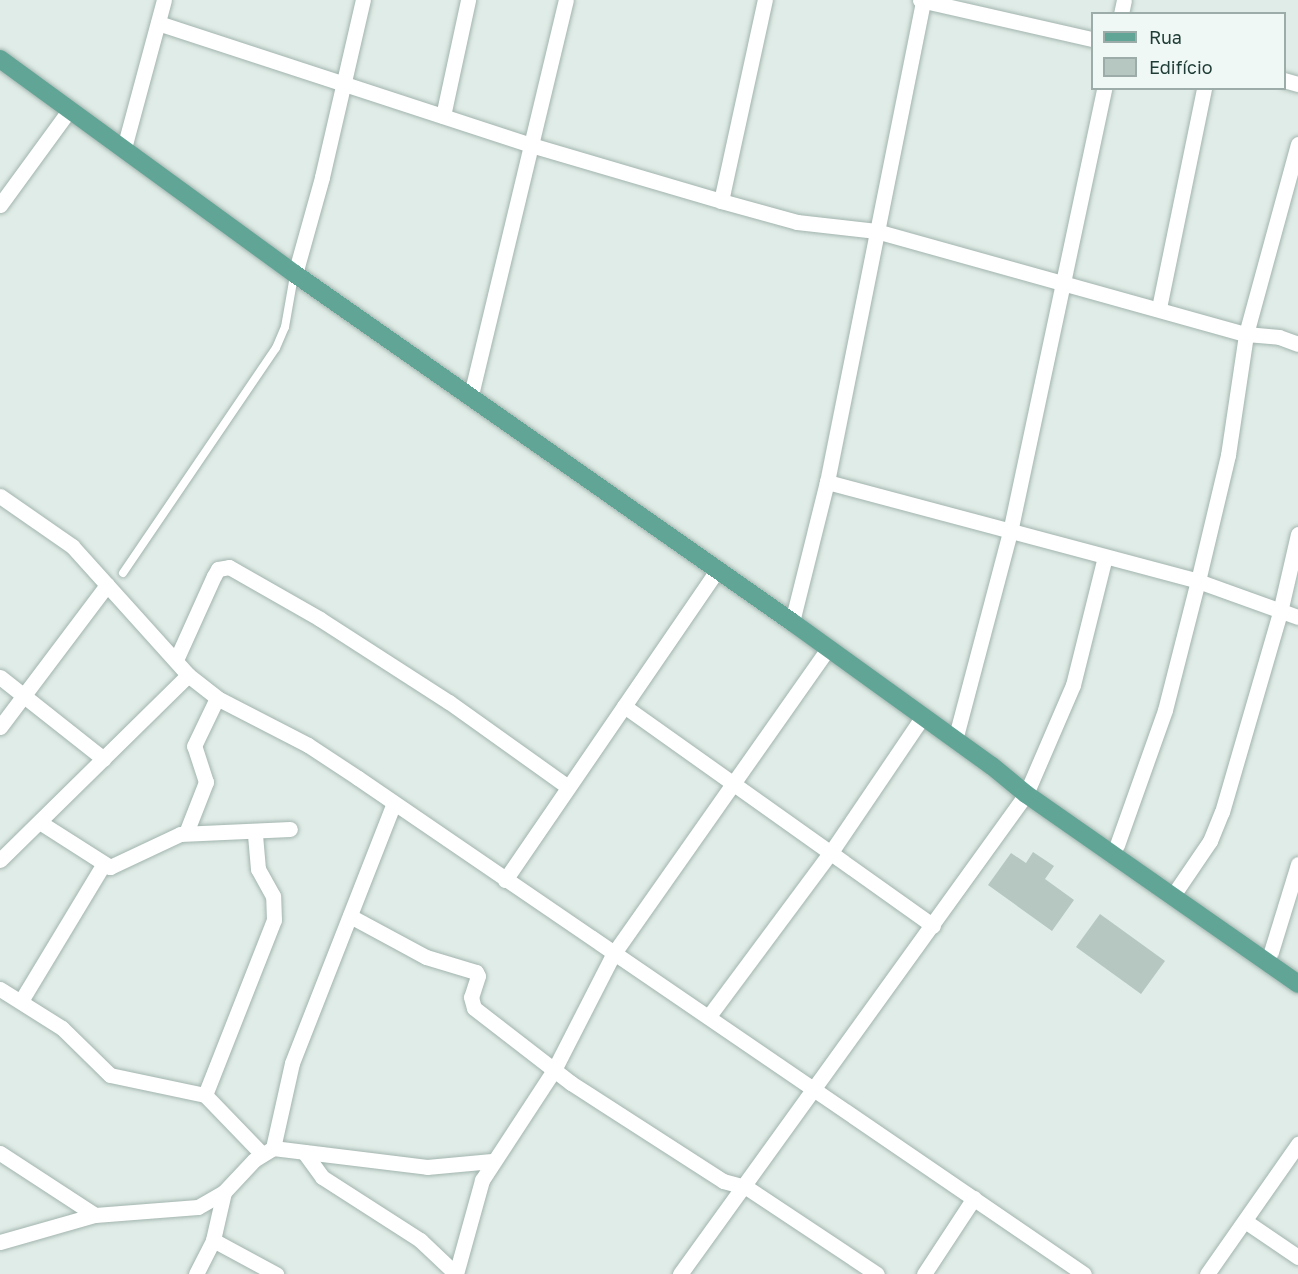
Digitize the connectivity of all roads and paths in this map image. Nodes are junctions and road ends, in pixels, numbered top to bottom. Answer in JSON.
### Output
{"nodes":[{"id":1,"x":164,"y":0,"type":"edge"},
{"id":2,"x":363,"y":0,"type":"edge"},
{"id":3,"x":468,"y":0,"type":"edge"},
{"id":4,"x":566,"y":0,"type":"edge"},
{"id":5,"x":765,"y":0,"type":"edge"},
{"id":6,"x":922,"y":0,"type":"edge"},
{"id":7,"x":158,"y":23,"type":"junction"},
{"id":8,"x":1091,"y":39,"type":"edge"},
{"id":9,"x":0,"y":59,"type":"edge"},
{"id":10,"x":344,"y":85,"type":"junction"},
{"id":11,"x":1104,"y":90,"type":"edge"},
{"id":12,"x":1204,"y":90,"type":"edge"},
{"id":13,"x":70,"y":110,"type":"junction"},
{"id":14,"x":442,"y":116,"type":"junction"},
{"id":15,"x":1298,"y":144,"type":"edge"},
{"id":16,"x":531,"y":145,"type":"junction"},
{"id":17,"x":124,"y":148,"type":"junction"},
{"id":18,"x":721,"y":201,"type":"junction"},
{"id":19,"x":0,"y":205,"type":"edge"},
{"id":20,"x":876,"y":231,"type":"junction"},
{"id":21,"x":295,"y":274,"type":"junction"},
{"id":22,"x":1063,"y":280,"type":"junction"},
{"id":23,"x":1160,"y":309,"type":"junction"},
{"id":24,"x":1246,"y":334,"type":"junction"},
{"id":25,"x":1298,"y":345,"type":"edge"},
{"id":26,"x":471,"y":395,"type":"junction"},
{"id":27,"x":827,"y":482,"type":"junction"},
{"id":28,"x":0,"y":496,"type":"edge"},
{"id":29,"x":1010,"y":532,"type":"junction"},
{"id":30,"x":1298,"y":534,"type":"edge"},
{"id":31,"x":1104,"y":556,"type":"junction"},
{"id":32,"x":717,"y":570,"type":"junction"},
{"id":33,"x":123,"y":573,"type":"dead end"},
{"id":34,"x":1198,"y":581,"type":"junction"},
{"id":35,"x":107,"y":585,"type":"junction"},
{"id":36,"x":1280,"y":612,"type":"junction"},
{"id":37,"x":1298,"y":616,"type":"edge"},
{"id":38,"x":792,"y":622,"type":"junction"},
{"id":39,"x":828,"y":648,"type":"junction"},
{"id":40,"x":176,"y":660,"type":"junction"},
{"id":41,"x":188,"y":675,"type":"junction"},
{"id":42,"x":0,"y":676,"type":"edge"},
{"id":43,"x":21,"y":694,"type":"junction"},
{"id":44,"x":217,"y":698,"type":"junction"},
{"id":45,"x":624,"y":706,"type":"junction"},
{"id":46,"x":923,"y":716,"type":"junction"},
{"id":47,"x":0,"y":727,"type":"edge"},
{"id":48,"x":955,"y":740,"type":"junction"},
{"id":49,"x":104,"y":759,"type":"junction"},
{"id":50,"x":732,"y":786,"type":"junction"},
{"id":51,"x":568,"y":787,"type":"junction"},
{"id":52,"x":1028,"y":789,"type":"junction"},
{"id":53,"x":394,"y":803,"type":"junction"},
{"id":54,"x":41,"y":823,"type":"junction"},
{"id":55,"x":290,"y":829,"type":"dead end"},
{"id":56,"x":255,"y":831,"type":"junction"},
{"id":57,"x":186,"y":833,"type":"junction"},
{"id":58,"x":1117,"y":845,"type":"junction"},
{"id":59,"x":831,"y":852,"type":"junction"},
{"id":60,"x":0,"y":860,"type":"edge"},
{"id":61,"x":1298,"y":864,"type":"edge"},
{"id":62,"x":103,"y":865,"type":"junction"},
{"id":63,"x":505,"y":880,"type":"junction"},
{"id":64,"x":1178,"y":888,"type":"junction"},
{"id":65,"x":350,"y":916,"type":"junction"},
{"id":66,"x":933,"y":926,"type":"junction"},
{"id":67,"x":614,"y":952,"type":"junction"},
{"id":68,"x":1271,"y":952,"type":"junction"},
{"id":69,"x":1298,"y":972,"type":"edge"},
{"id":70,"x":1298,"y":984,"type":"edge"},
{"id":71,"x":0,"y":989,"type":"edge"},
{"id":72,"x":21,"y":1001,"type":"junction"},
{"id":73,"x":709,"y":1016,"type":"junction"},
{"id":74,"x":554,"y":1070,"type":"junction"},
{"id":75,"x":813,"y":1086,"type":"junction"},
{"id":76,"x":205,"y":1095,"type":"junction"},
{"id":77,"x":1298,"y":1144,"type":"edge"},
{"id":78,"x":267,"y":1151,"type":"junction"},
{"id":79,"x":304,"y":1152,"type":"junction"},
{"id":80,"x":0,"y":1153,"type":"edge"},
{"id":81,"x":492,"y":1161,"type":"junction"},
{"id":82,"x":746,"y":1187,"type":"junction"},
{"id":83,"x":224,"y":1192,"type":"junction"},
{"id":84,"x":974,"y":1198,"type":"junction"},
{"id":85,"x":95,"y":1215,"type":"junction"},
{"id":86,"x":1245,"y":1221,"type":"junction"},
{"id":87,"x":213,"y":1240,"type":"junction"},
{"id":88,"x":0,"y":1242,"type":"edge"},
{"id":89,"x":1298,"y":1257,"type":"edge"},
{"id":90,"x":685,"y":1272,"type":"edge"},
{"id":91,"x":196,"y":1274,"type":"edge"},
{"id":92,"x":276,"y":1274,"type":"edge"},
{"id":93,"x":877,"y":1274,"type":"edge"},
{"id":94,"x":924,"y":1274,"type":"edge"},
{"id":95,"x":1084,"y":1274,"type":"edge"},
{"id":96,"x":1207,"y":1274,"type":"edge"}],
"edges":[{"from":1,"to":7,"type":"street"},
{"from":2,"to":10,"type":"street"},
{"from":3,"to":14,"type":"street"},
{"from":4,"to":16,"type":"street"},
{"from":5,"to":18,"type":"street"},
{"from":6,"to":8,"type":"street"},
{"from":6,"to":20,"type":"street"},
{"from":7,"to":10,"type":"street"},
{"from":7,"to":17,"type":"street"},
{"from":9,"to":13,"type":"main road"},
{"from":10,"to":14,"type":"street"},
{"from":10,"to":21,"type":"street"},
{"from":11,"to":22,"type":"street"},
{"from":12,"to":23,"type":"street"},
{"from":13,"to":17,"type":"main road"},
{"from":13,"to":19,"type":"street"},
{"from":14,"to":16,"type":"street"},
{"from":15,"to":24,"type":"street"},
{"from":16,"to":18,"type":"street"},
{"from":16,"to":26,"type":"street"},
{"from":17,"to":21,"type":"main road"},
{"from":18,"to":20,"type":"street"},
{"from":20,"to":22,"type":"street"},
{"from":20,"to":27,"type":"street"},
{"from":21,"to":26,"type":"main road"},
{"from":21,"to":33,"type":"lane"},
{"from":22,"to":23,"type":"street"},
{"from":22,"to":29,"type":"street"},
{"from":23,"to":24,"type":"street"},
{"from":24,"to":25,"type":"street"},
{"from":24,"to":34,"type":"street"},
{"from":26,"to":32,"type":"main road"},
{"from":27,"to":29,"type":"street"},
{"from":27,"to":38,"type":"street"},
{"from":28,"to":35,"type":"street"},
{"from":29,"to":31,"type":"street"},
{"from":29,"to":48,"type":"street"},
{"from":30,"to":36,"type":"street"},
{"from":31,"to":34,"type":"street"},
{"from":31,"to":52,"type":"street"},
{"from":32,"to":38,"type":"main road"},
{"from":32,"to":45,"type":"street"},
{"from":34,"to":36,"type":"street"},
{"from":34,"to":58,"type":"street"},
{"from":35,"to":40,"type":"street"},
{"from":35,"to":43,"type":"street"},
{"from":36,"to":37,"type":"street"},
{"from":36,"to":64,"type":"street"},
{"from":38,"to":39,"type":"main road"},
{"from":39,"to":46,"type":"main road"},
{"from":39,"to":50,"type":"street"},
{"from":40,"to":41,"type":"street"},
{"from":40,"to":51,"type":"street"},
{"from":41,"to":44,"type":"street"},
{"from":41,"to":49,"type":"street"},
{"from":42,"to":43,"type":"street"},
{"from":43,"to":47,"type":"street"},
{"from":43,"to":49,"type":"street"},
{"from":44,"to":53,"type":"street"},
{"from":44,"to":57,"type":"street"},
{"from":45,"to":50,"type":"street"},
{"from":45,"to":51,"type":"street"},
{"from":46,"to":48,"type":"main road"},
{"from":46,"to":59,"type":"street"},
{"from":48,"to":52,"type":"main road"},
{"from":49,"to":54,"type":"street"},
{"from":50,"to":59,"type":"street"},
{"from":50,"to":67,"type":"street"},
{"from":51,"to":63,"type":"street"},
{"from":52,"to":58,"type":"main road"},
{"from":52,"to":66,"type":"street"},
{"from":52,"to":70,"type":"main road"},
{"from":53,"to":63,"type":"street"},
{"from":53,"to":65,"type":"street"},
{"from":54,"to":60,"type":"street"},
{"from":54,"to":62,"type":"street"},
{"from":55,"to":56,"type":"street"},
{"from":56,"to":57,"type":"street"},
{"from":56,"to":76,"type":"street"},
{"from":57,"to":62,"type":"street"},
{"from":58,"to":64,"type":"main road"},
{"from":59,"to":66,"type":"street"},
{"from":59,"to":73,"type":"street"},
{"from":61,"to":68,"type":"street"},
{"from":62,"to":72,"type":"street"},
{"from":63,"to":67,"type":"street"},
{"from":64,"to":68,"type":"main road"},
{"from":65,"to":74,"type":"street"},
{"from":65,"to":78,"type":"street"},
{"from":66,"to":75,"type":"street"},
{"from":67,"to":73,"type":"street"},
{"from":67,"to":74,"type":"street"},
{"from":68,"to":69,"type":"main road"},
{"from":71,"to":72,"type":"street"},
{"from":72,"to":76,"type":"street"},
{"from":73,"to":75,"type":"street"},
{"from":74,"to":81,"type":"street"},
{"from":74,"to":82,"type":"street"},
{"from":75,"to":82,"type":"street"},
{"from":75,"to":84,"type":"street"},
{"from":76,"to":78,"type":"street"},
{"from":77,"to":86,"type":"street"},
{"from":78,"to":79,"type":"street"},
{"from":78,"to":83,"type":"street"},
{"from":79,"to":81,"type":"street"},
{"from":79,"to":81,"type":"street"},
{"from":80,"to":85,"type":"street"},
{"from":82,"to":90,"type":"street"},
{"from":82,"to":93,"type":"street"},
{"from":83,"to":85,"type":"street"},
{"from":83,"to":87,"type":"street"},
{"from":84,"to":94,"type":"street"},
{"from":84,"to":95,"type":"street"},
{"from":85,"to":88,"type":"street"},
{"from":86,"to":89,"type":"street"},
{"from":86,"to":96,"type":"street"},
{"from":87,"to":91,"type":"street"},
{"from":87,"to":92,"type":"street"}]}
